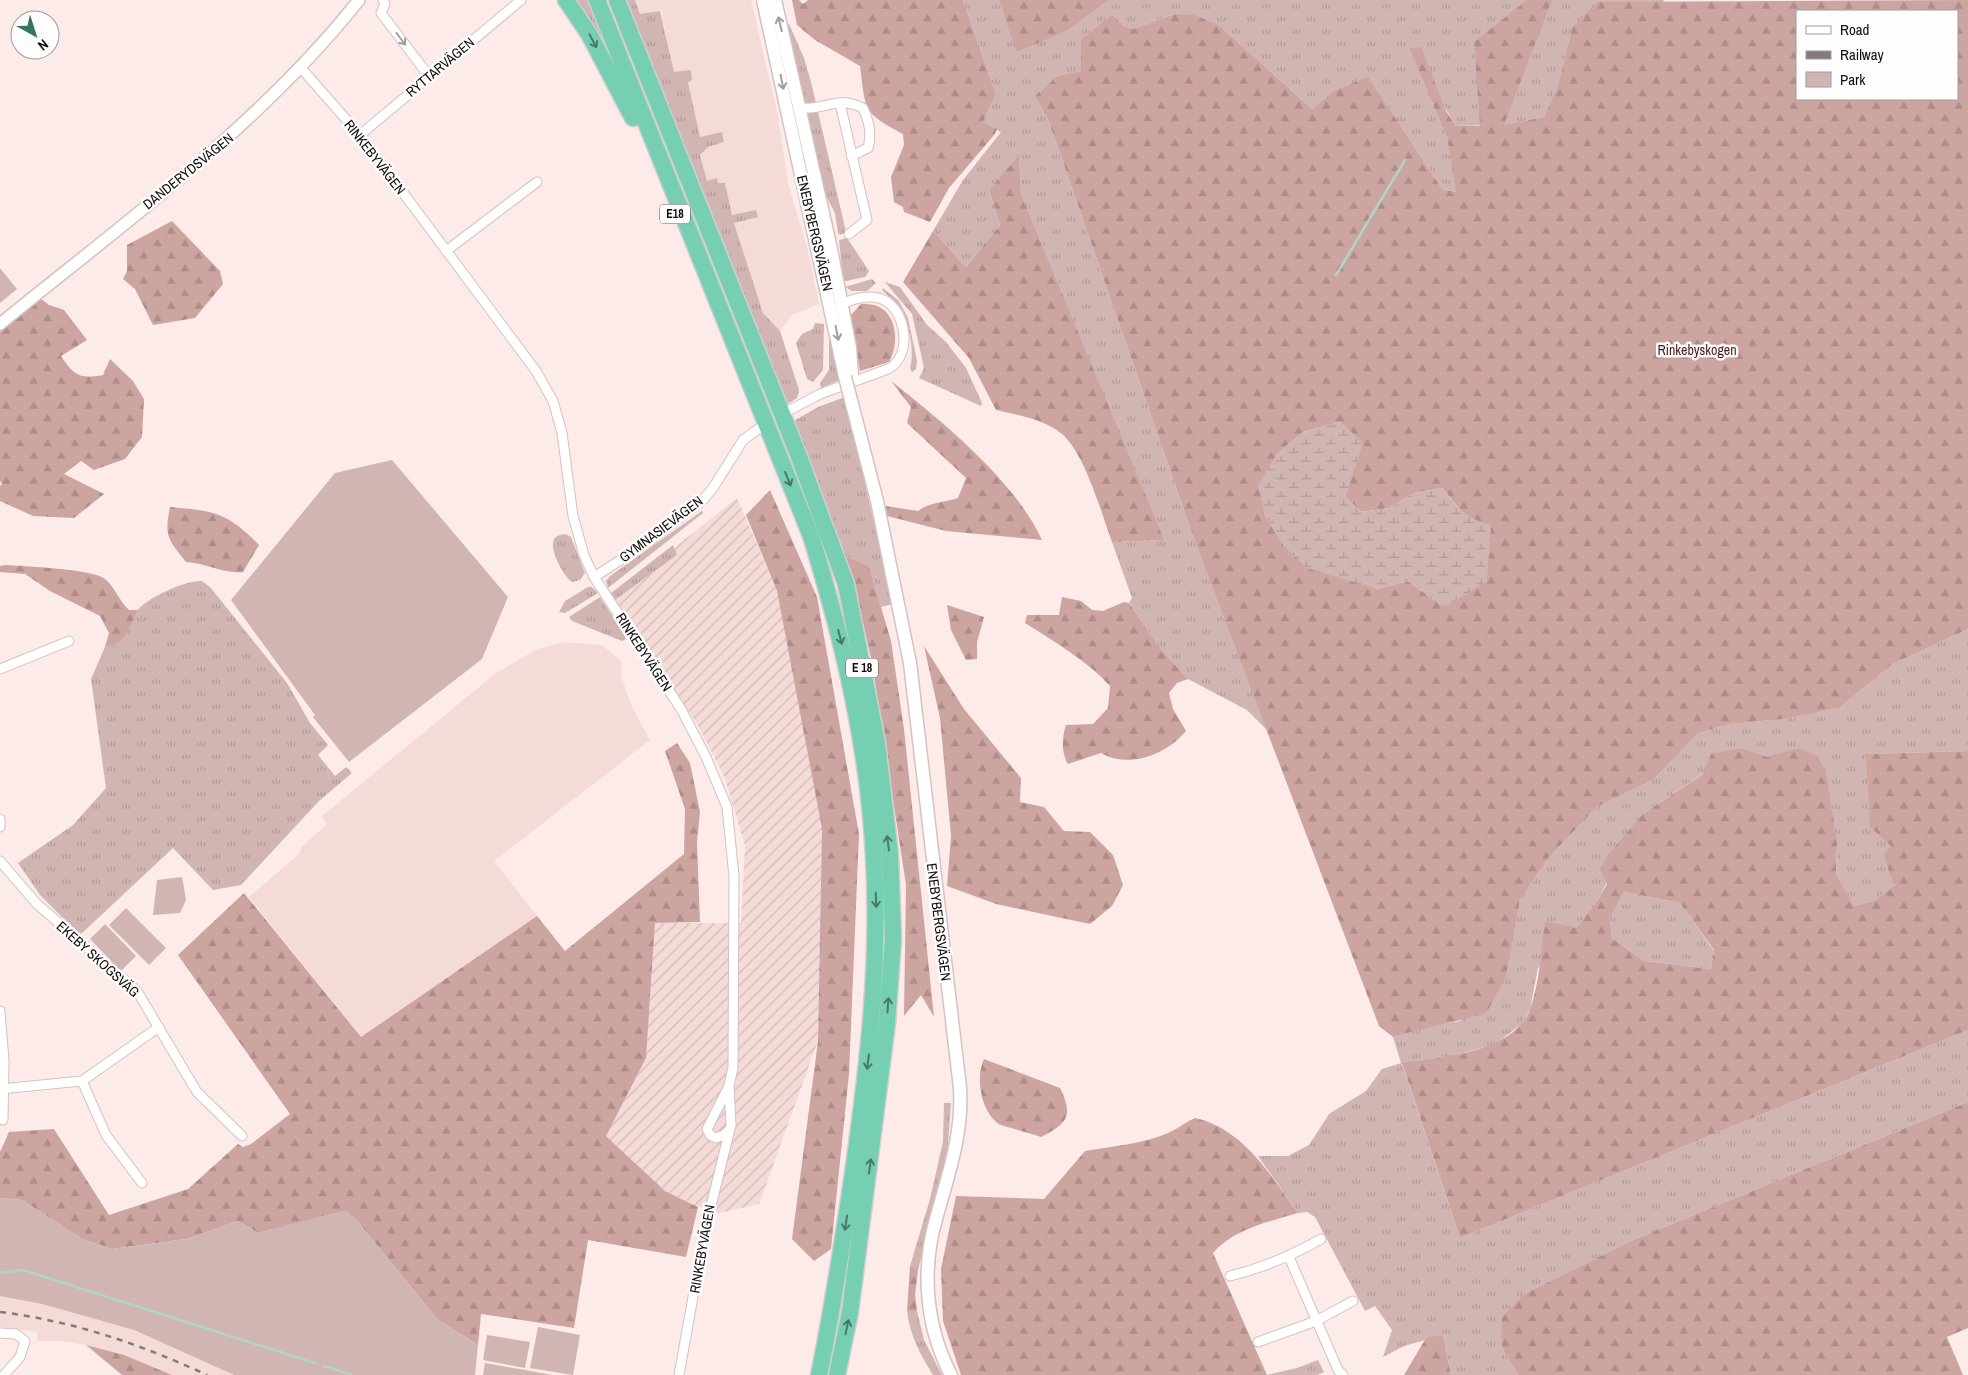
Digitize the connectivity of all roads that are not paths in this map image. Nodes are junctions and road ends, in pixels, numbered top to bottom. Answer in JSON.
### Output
{"nodes":[{"id":1,"x":359,"y":0,"type":"edge"},
{"id":2,"x":383,"y":0,"type":"edge"},
{"id":3,"x":521,"y":0,"type":"edge"},
{"id":4,"x":566,"y":0,"type":"edge"},
{"id":5,"x":597,"y":0,"type":"edge"},
{"id":6,"x":617,"y":0,"type":"edge"},
{"id":7,"x":764,"y":0,"type":"edge"},
{"id":8,"x":774,"y":0,"type":"edge"},
{"id":9,"x":781,"y":49,"type":"junction"},
{"id":10,"x":300,"y":67,"type":"junction"},
{"id":11,"x":429,"y":76,"type":"junction"},
{"id":12,"x":840,"y":103,"type":"junction"},
{"id":13,"x":800,"y":108,"type":"junction"},
{"id":14,"x":360,"y":135,"type":"junction"},
{"id":15,"x":804,"y":156,"type":"junction"},
{"id":16,"x":851,"y":156,"type":"junction"},
{"id":17,"x":537,"y":182,"type":"dead end"},
{"id":18,"x":849,"y":234,"type":"dead end"},
{"id":19,"x":446,"y":251,"type":"junction"},
{"id":20,"x":836,"y":306,"type":"junction"},
{"id":21,"x":0,"y":324,"type":"edge"},
{"id":22,"x":788,"y":412,"type":"dead end"},
{"id":23,"x":764,"y":432,"type":"junction"},
{"id":24,"x":594,"y":576,"type":"junction"},
{"id":25,"x":69,"y":641,"type":"dead end"},
{"id":26,"x":0,"y":669,"type":"edge"},
{"id":27,"x":0,"y":819,"type":"edge"},
{"id":28,"x":0,"y":827,"type":"edge"},
{"id":29,"x":0,"y":861,"type":"edge"},
{"id":30,"x":0,"y":1011,"type":"edge"},
{"id":31,"x":159,"y":1027,"type":"junction"},
{"id":32,"x":2,"y":1041,"type":"edge"},
{"id":33,"x":82,"y":1081,"type":"junction"},
{"id":34,"x":729,"y":1086,"type":"junction"},
{"id":35,"x":1,"y":1090,"type":"edge"},
{"id":36,"x":3,"y":1120,"type":"dead end"},
{"id":37,"x":731,"y":1125,"type":"junction"},
{"id":38,"x":242,"y":1136,"type":"dead end"},
{"id":39,"x":142,"y":1183,"type":"dead end"},
{"id":40,"x":1321,"y":1238,"type":"dead end"},
{"id":41,"x":1289,"y":1257,"type":"junction"},
{"id":42,"x":1230,"y":1276,"type":"dead end"},
{"id":43,"x":1353,"y":1301,"type":"dead end"},
{"id":44,"x":1316,"y":1321,"type":"junction"},
{"id":45,"x":0,"y":1333,"type":"edge"},
{"id":46,"x":1258,"y":1342,"type":"dead end"},
{"id":47,"x":4,"y":1375,"type":"edge"},
{"id":48,"x":679,"y":1375,"type":"edge"},
{"id":49,"x":819,"y":1375,"type":"edge"},
{"id":50,"x":837,"y":1375,"type":"edge"},
{"id":51,"x":950,"y":1375,"type":"edge"},
{"id":52,"x":1343,"y":1375,"type":"edge"}],
"edges":[{"from":1,"to":10,"type":"street","name":"DANDERYDSVÄGEN"},
{"from":2,"to":11,"type":"street","one_way":true},
{"from":3,"to":11,"type":"street","name":"RYTTARVÄGEN"},
{"from":4,"to":23,"type":"highway","number":"E18","one_way":true},
{"from":5,"to":23,"type":"highway","number":"E 18"},
{"from":50,"to":6,"type":"highway","number":"E 18","one_way":true},
{"from":7,"to":9,"type":"main road","name":"ENEBYBERGSVÄGEN"},
{"from":9,"to":8,"type":"main road","name":"ENEBYBERGSVÄGEN","one_way":true},
{"from":9,"to":13,"type":"main road","name":"ENEBYBERGSVÄGEN"},
{"from":9,"to":15,"type":"main road","name":"ENEBYBERGSVÄGEN","one_way":true},
{"from":10,"to":14,"type":"street","name":"RINKEBYVÄGEN"},
{"from":10,"to":21,"type":"street","name":"DANDERYDSVÄGEN"},
{"from":11,"to":14,"type":"street","name":"RYTTARVÄGEN"},
{"from":12,"to":13,"type":"street"},
{"from":12,"to":16,"type":"street"},
{"from":12,"to":16,"type":"street"},
{"from":13,"to":15,"type":"main road","name":"ENEBYBERGSVÄGEN"},
{"from":14,"to":19,"type":"street","name":"RINKEBYVÄGEN"},
{"from":15,"to":20,"type":"main road","name":"ENEBYBERGSVÄGEN"},
{"from":16,"to":18,"type":"street"},
{"from":17,"to":19,"type":"street"},
{"from":19,"to":24,"type":"street","name":"RINKEBYVÄGEN"},
{"from":20,"to":22,"type":"street"},
{"from":20,"to":51,"type":"main road","name":"ENEBYBERGSVÄGEN"},
{"from":23,"to":24,"type":"street","name":"GYMNASIEVÄGEN"},
{"from":23,"to":49,"type":"highway","number":"E 18","one_way":true},
{"from":24,"to":34,"type":"street","name":"RINKEBYVÄGEN"},
{"from":25,"to":26,"type":"street"},
{"from":27,"to":28,"type":"street"},
{"from":29,"to":31,"type":"street","name":"EKEBY SKOGSVÄG"},
{"from":30,"to":32,"type":"street"},
{"from":31,"to":33,"type":"street"},
{"from":31,"to":38,"type":"street","name":"EKEBY SKOGSVÄG"},
{"from":32,"to":35,"type":"street"},
{"from":33,"to":35,"type":"street"},
{"from":33,"to":39,"type":"street"},
{"from":34,"to":37,"type":"street","name":"RINKEBYVÄGEN"},
{"from":34,"to":37,"type":"street","name":"RINKEBYVÄGEN"},
{"from":35,"to":36,"type":"street"},
{"from":37,"to":48,"type":"street","name":"RINKEBYVÄGEN"},
{"from":40,"to":41,"type":"street"},
{"from":41,"to":42,"type":"street"},
{"from":41,"to":44,"type":"street"},
{"from":43,"to":44,"type":"street"},
{"from":44,"to":46,"type":"street"},
{"from":44,"to":52,"type":"street"},
{"from":45,"to":47,"type":"street"}]}
